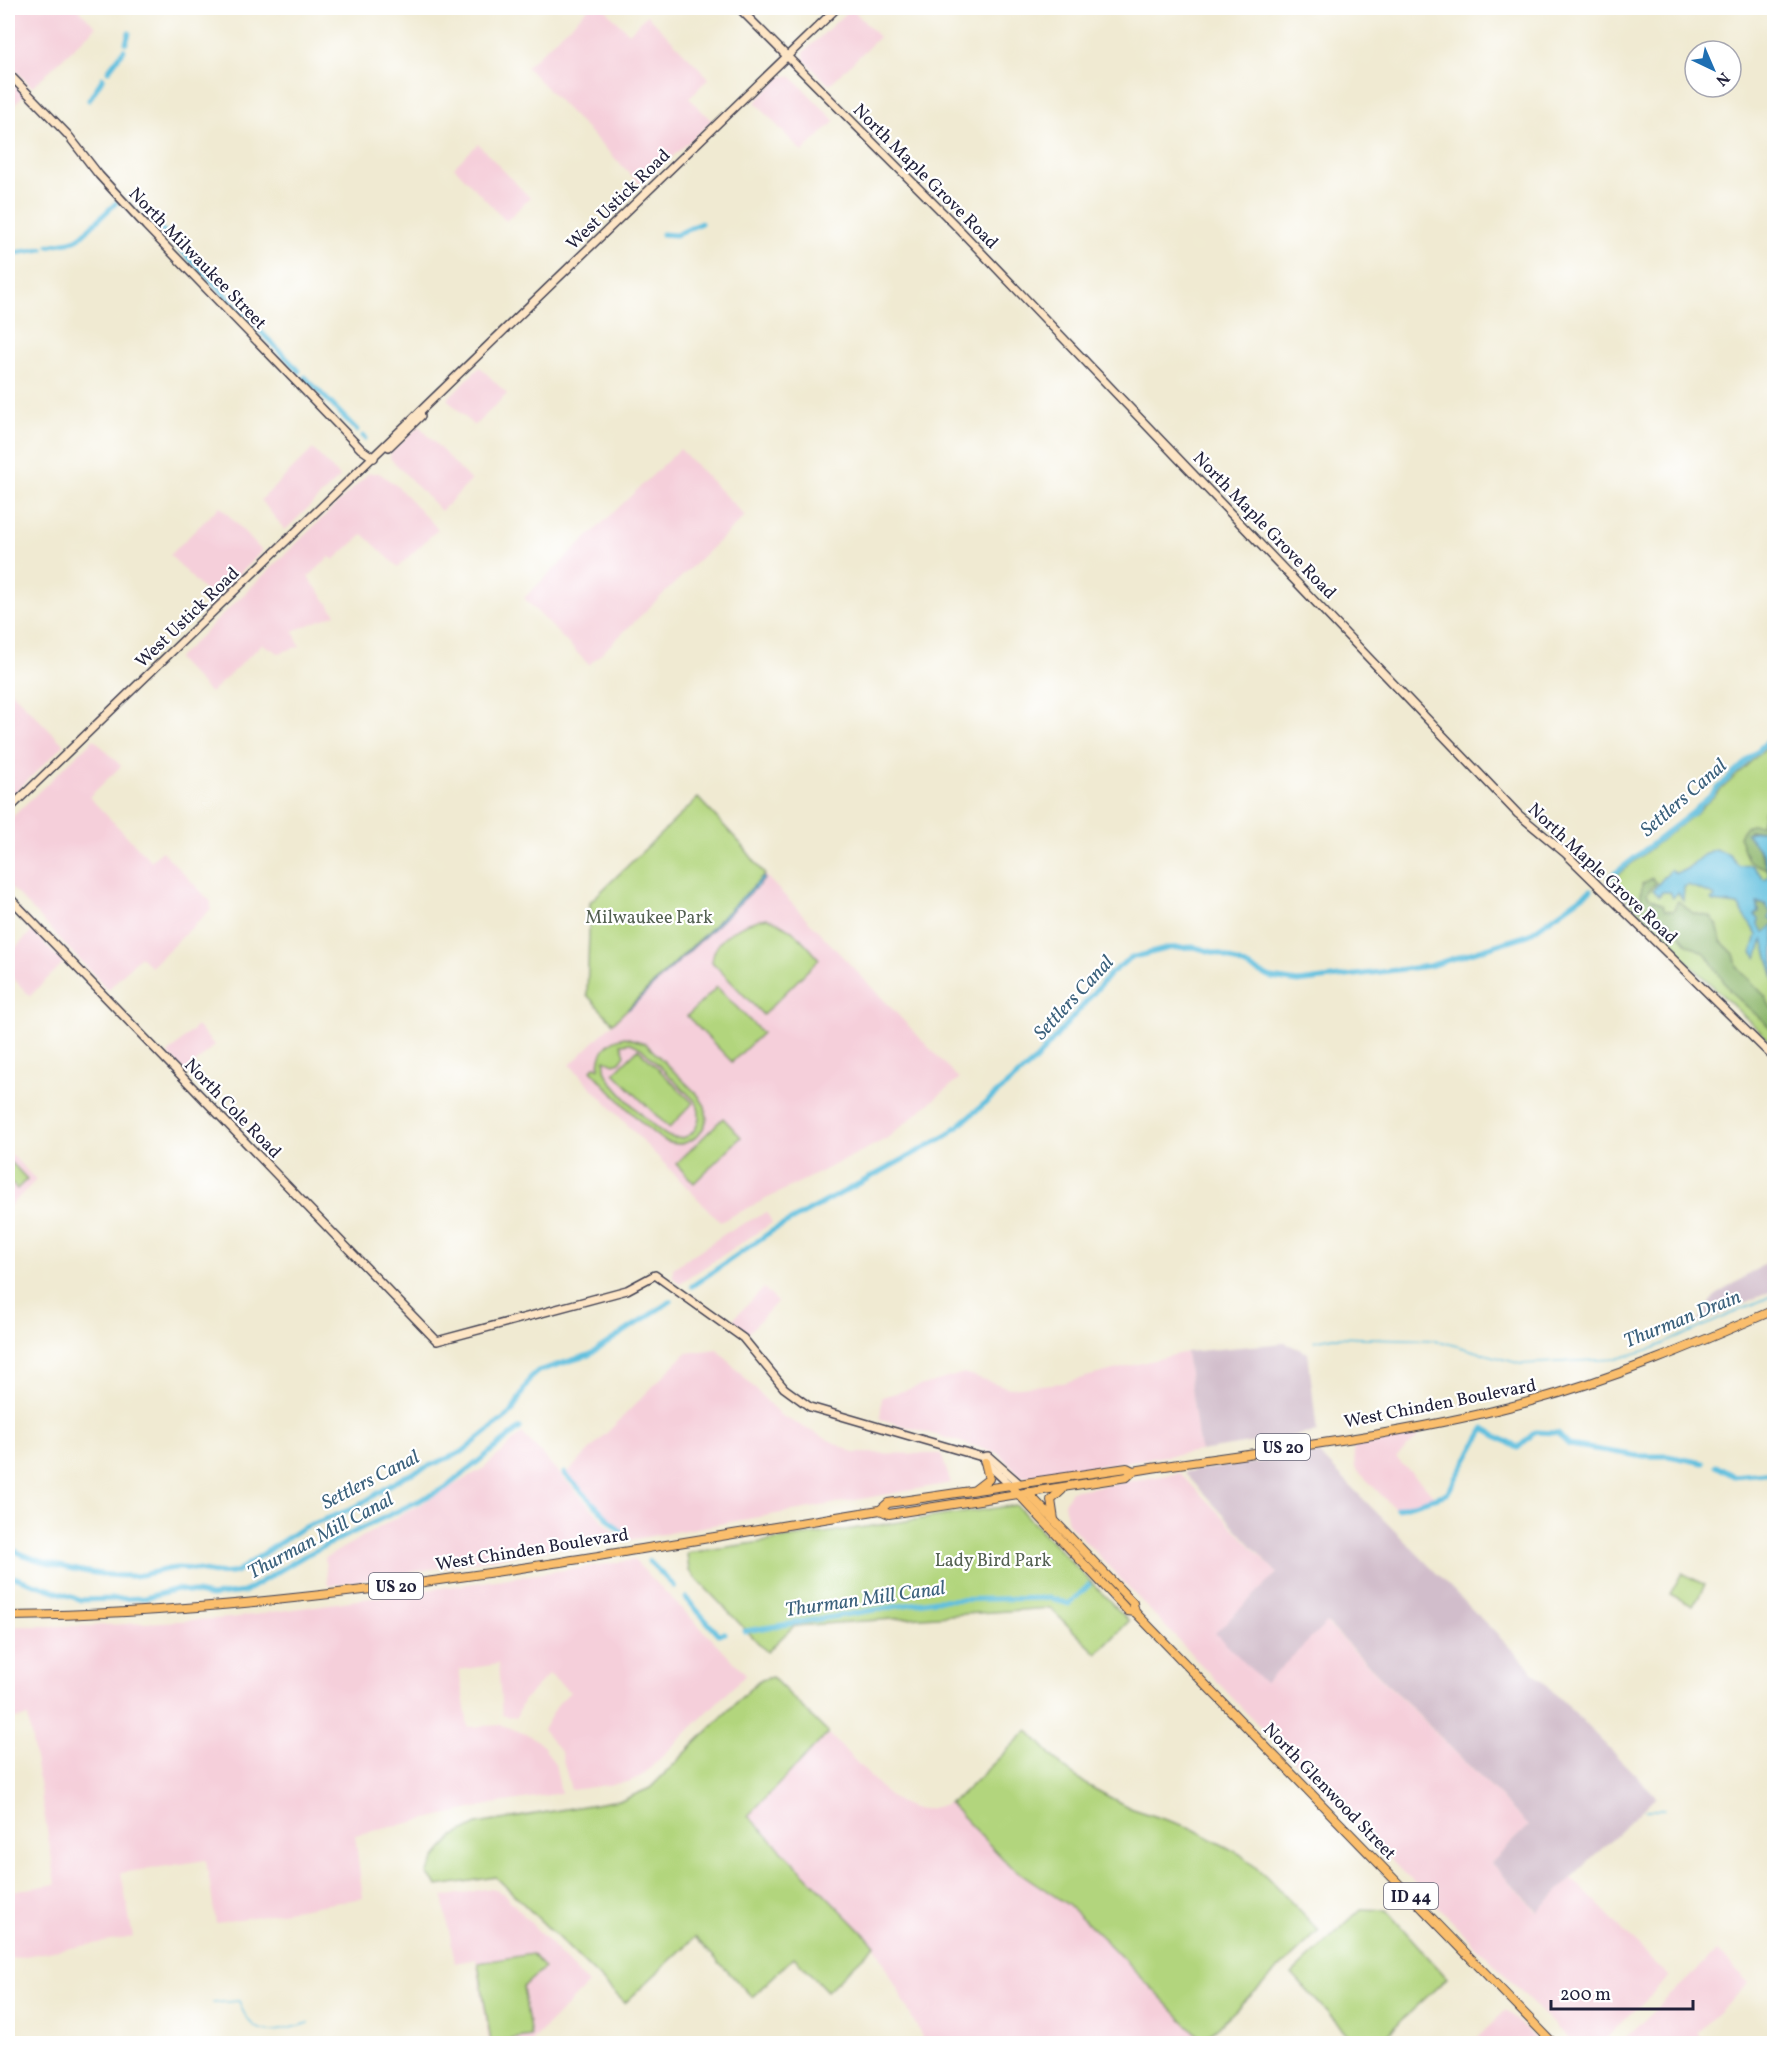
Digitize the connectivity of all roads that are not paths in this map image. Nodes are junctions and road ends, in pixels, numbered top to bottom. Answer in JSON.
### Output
{"nodes":[{"id":1,"x":739,"y":8,"type":"edge"},
{"id":2,"x":837,"y":8,"type":"edge"},
{"id":3,"x":786,"y":57,"type":"junction"},
{"id":4,"x":8,"y":73,"type":"edge"},
{"id":5,"x":374,"y":458,"type":"junction"},
{"id":6,"x":8,"y":810,"type":"edge"},
{"id":7,"x":8,"y":896,"type":"edge"},
{"id":8,"x":1774,"y":1058,"type":"edge"},
{"id":9,"x":655,"y":1275,"type":"joint"},
{"id":10,"x":1774,"y":1310,"type":"edge"},
{"id":11,"x":983,"y":1460,"type":"junction"},
{"id":12,"x":1134,"y":1471,"type":"junction"},
{"id":13,"x":1020,"y":1484,"type":"junction"},
{"id":14,"x":1011,"y":1486,"type":"junction"},
{"id":15,"x":1065,"y":1488,"type":"junction"},
{"id":16,"x":970,"y":1492,"type":"junction"},
{"id":17,"x":1029,"y":1493,"type":"junction"},
{"id":18,"x":1019,"y":1495,"type":"junction"},
{"id":19,"x":880,"y":1510,"type":"junction"},
{"id":20,"x":1054,"y":1521,"type":"junction"},
{"id":21,"x":1135,"y":1612,"type":"junction"},
{"id":22,"x":8,"y":1616,"type":"edge"},
{"id":23,"x":1554,"y":2043,"type":"edge"}],
"edges":[{"from":1,"to":3,"type":"main road","name":"North Maple Grove Road"},
{"from":2,"to":3,"type":"main road","name":"West Ustick Road"},
{"from":3,"to":5,"type":"main road","name":"West Ustick Road"},
{"from":3,"to":8,"type":"main road","name":"North Maple Grove Road"},
{"from":4,"to":5,"type":"main road","name":"North Milwaukee Street"},
{"from":5,"to":6,"type":"main road","name":"West Ustick Road"},
{"from":7,"to":9,"type":"main road","name":"North Cole Road"},
{"from":9,"to":11,"type":"main road","name":"North Glenwood Street"},
{"from":10,"to":12,"type":"main road","name":"West Chinden Boulevard","number":"US 20"},
{"from":11,"to":13,"type":"main road","name":"North Glenwood Street"},
{"from":11,"to":14,"type":"main road","name":"North Glenwood Street"},
{"from":11,"to":16,"type":"main road"},
{"from":12,"to":13,"type":"main road","name":"West Chinden Boulevard","number":"US 20"},
{"from":12,"to":15,"type":"main road","name":"West Chinden Boulevard","number":"US 20"},
{"from":13,"to":14,"type":"main road","name":"West Chinden Boulevard","number":"US 20"},
{"from":13,"to":17,"type":"main road","name":"North Glenwood Street","number":"ID 44"},
{"from":14,"to":16,"type":"main road","name":"West Chinden Boulevard","number":"US 20"},
{"from":14,"to":18,"type":"main road","name":"North Glenwood Street","number":"ID 44"},
{"from":15,"to":17,"type":"main road","name":"West Chinden Boulevard","number":"US 20"},
{"from":15,"to":20,"type":"main road"},
{"from":16,"to":19,"type":"main road","name":"West Chinden Boulevard","number":"US 20"},
{"from":17,"to":18,"type":"main road","name":"West Chinden Boulevard","number":"US 20"},
{"from":17,"to":20,"type":"main road","name":"North Glenwood Street","number":"ID 44"},
{"from":18,"to":19,"type":"main road","name":"West Chinden Boulevard","number":"US 20"},
{"from":18,"to":21,"type":"main road","name":"North Glenwood Street","number":"ID 44"},
{"from":19,"to":22,"type":"main road","name":"West Chinden Boulevard","number":"US 20"},
{"from":20,"to":21,"type":"main road","name":"North Glenwood Street","number":"ID 44"},
{"from":21,"to":23,"type":"main road","name":"North Glenwood Street","number":"ID 44"}]}
